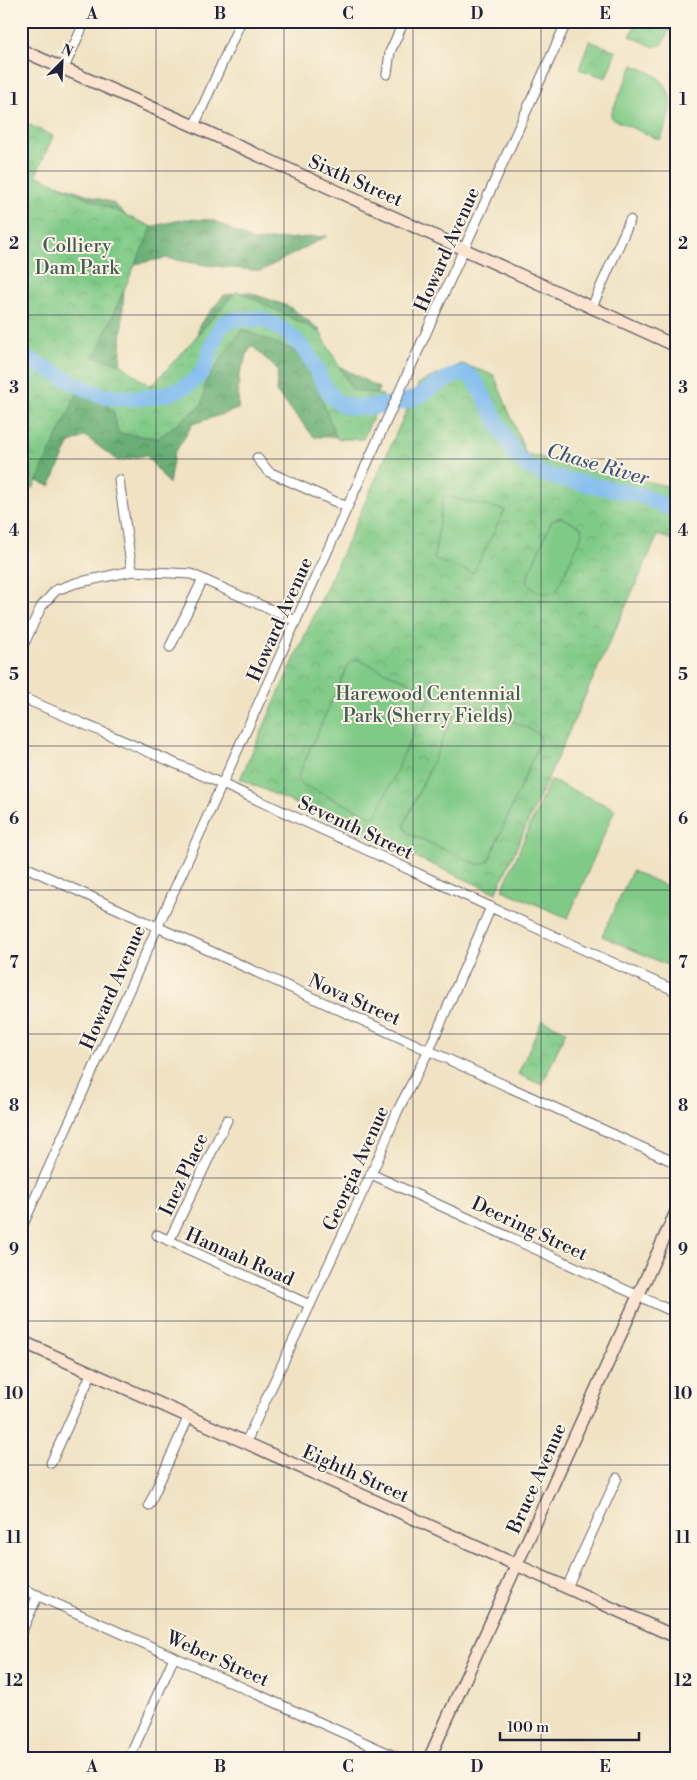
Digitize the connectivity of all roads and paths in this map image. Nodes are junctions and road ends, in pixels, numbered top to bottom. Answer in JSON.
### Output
{"nodes":[{"id":1,"x":85,"y":21,"type":"edge"},
{"id":2,"x":241,"y":21,"type":"edge"},
{"id":3,"x":404,"y":21,"type":"edge"},
{"id":4,"x":567,"y":21,"type":"edge"},
{"id":5,"x":21,"y":50,"type":"edge"},
{"id":6,"x":64,"y":68,"type":"junction"},
{"id":7,"x":388,"y":74,"type":"dead end"},
{"id":8,"x":194,"y":126,"type":"junction"},
{"id":9,"x":630,"y":220,"type":"dead end"},
{"id":10,"x":464,"y":248,"type":"junction"},
{"id":11,"x":592,"y":307,"type":"junction"},
{"id":12,"x":676,"y":346,"type":"edge"},
{"id":13,"x":257,"y":458,"type":"dead end"},
{"id":14,"x":119,"y":480,"type":"dead end"},
{"id":15,"x":347,"y":507,"type":"junction"},
{"id":16,"x":132,"y":571,"type":"junction"},
{"id":17,"x":203,"y":579,"type":"junction"},
{"id":18,"x":296,"y":621,"type":"junction"},
{"id":19,"x":170,"y":647,"type":"dead end"},
{"id":20,"x":21,"y":650,"type":"edge"},
{"id":21,"x":21,"y":697,"type":"edge"},
{"id":22,"x":222,"y":784,"type":"junction"},
{"id":23,"x":21,"y":865,"type":"edge"},
{"id":24,"x":491,"y":907,"type":"junction"},
{"id":25,"x":157,"y":927,"type":"junction"},
{"id":26,"x":676,"y":991,"type":"edge"},
{"id":27,"x":428,"y":1050,"type":"junction"},
{"id":28,"x":227,"y":1120,"type":"dead end"},
{"id":29,"x":676,"y":1163,"type":"edge"},
{"id":30,"x":371,"y":1174,"type":"junction"},
{"id":31,"x":676,"y":1212,"type":"edge"},
{"id":32,"x":22,"y":1228,"type":"edge"},
{"id":33,"x":157,"y":1236,"type":"dead end"},
{"id":34,"x":169,"y":1241,"type":"junction"},
{"id":35,"x":638,"y":1296,"type":"junction"},
{"id":36,"x":310,"y":1305,"type":"junction"},
{"id":37,"x":676,"y":1313,"type":"edge"},
{"id":38,"x":21,"y":1341,"type":"edge"},
{"id":39,"x":92,"y":1372,"type":"junction"},
{"id":40,"x":190,"y":1416,"type":"junction"},
{"id":41,"x":246,"y":1442,"type":"junction"},
{"id":42,"x":51,"y":1463,"type":"dead end"},
{"id":43,"x":617,"y":1478,"type":"dead end"},
{"id":44,"x":149,"y":1505,"type":"dead end"},
{"id":45,"x":516,"y":1565,"type":"junction"},
{"id":46,"x":21,"y":1588,"type":"edge"},
{"id":47,"x":567,"y":1588,"type":"junction"},
{"id":48,"x":38,"y":1595,"type":"junction"},
{"id":49,"x":21,"y":1633,"type":"edge"},
{"id":50,"x":676,"y":1637,"type":"edge"},
{"id":51,"x":174,"y":1656,"type":"junction"},
{"id":52,"x":129,"y":1759,"type":"edge"},
{"id":53,"x":401,"y":1759,"type":"edge"},
{"id":54,"x":429,"y":1759,"type":"edge"}],
"edges":[{"from":1,"to":6,"type":"street"},
{"from":2,"to":8,"type":"street"},
{"from":3,"to":7,"type":"street"},
{"from":4,"to":10,"type":"street","name":"Howard Avenue"},
{"from":5,"to":6,"type":"street","name":"Sixth Street"},
{"from":6,"to":8,"type":"street","name":"Sixth Street"},
{"from":8,"to":10,"type":"street","name":"Sixth Street"},
{"from":9,"to":11,"type":"street"},
{"from":10,"to":11,"type":"street","name":"Sixth Street"},
{"from":10,"to":15,"type":"street","name":"Howard Avenue"},
{"from":11,"to":12,"type":"street","name":"Sixth Street"},
{"from":13,"to":15,"type":"street"},
{"from":14,"to":16,"type":"street"},
{"from":15,"to":18,"type":"street","name":"Howard Avenue"},
{"from":16,"to":17,"type":"street"},
{"from":16,"to":20,"type":"street"},
{"from":17,"to":18,"type":"street"},
{"from":17,"to":19,"type":"street"},
{"from":18,"to":22,"type":"street","name":"Howard Avenue"},
{"from":21,"to":22,"type":"street","name":"Seventh Street"},
{"from":22,"to":24,"type":"street","name":"Seventh Street"},
{"from":22,"to":25,"type":"street","name":"Howard Avenue"},
{"from":23,"to":25,"type":"street","name":"Nova Street"},
{"from":24,"to":26,"type":"street","name":"Seventh Street"},
{"from":24,"to":27,"type":"street","name":"Georgia Avenue"},
{"from":25,"to":27,"type":"street","name":"Nova Street"},
{"from":25,"to":32,"type":"street","name":"Howard Avenue"},
{"from":27,"to":29,"type":"street","name":"Nova Street"},
{"from":27,"to":30,"type":"street","name":"Georgia Avenue"},
{"from":28,"to":34,"type":"street","name":"Inez Place"},
{"from":30,"to":35,"type":"street","name":"Deering Street"},
{"from":30,"to":36,"type":"street","name":"Georgia Avenue"},
{"from":31,"to":35,"type":"street","name":"Bruce Avenue"},
{"from":33,"to":34,"type":"street","name":"Hannah Road"},
{"from":34,"to":36,"type":"street","name":"Hannah Road"},
{"from":35,"to":37,"type":"street","name":"Deering Street"},
{"from":35,"to":45,"type":"street","name":"Bruce Avenue"},
{"from":36,"to":41,"type":"street","name":"Georgia Avenue"},
{"from":38,"to":39,"type":"street","name":"Eighth Street"},
{"from":39,"to":40,"type":"street","name":"Eighth Street"},
{"from":39,"to":42,"type":"street"},
{"from":40,"to":41,"type":"street","name":"Eighth Street"},
{"from":40,"to":44,"type":"street"},
{"from":41,"to":45,"type":"street","name":"Eighth Street"},
{"from":43,"to":47,"type":"street"},
{"from":45,"to":47,"type":"street","name":"Eighth Street"},
{"from":45,"to":54,"type":"street","name":"Bruce Avenue"},
{"from":46,"to":48,"type":"street","name":"Weber Street"},
{"from":47,"to":50,"type":"street","name":"Eighth Street"},
{"from":48,"to":49,"type":"street"},
{"from":48,"to":51,"type":"street","name":"Weber Street"},
{"from":51,"to":52,"type":"street"},
{"from":51,"to":53,"type":"street","name":"Weber Street"}]}
